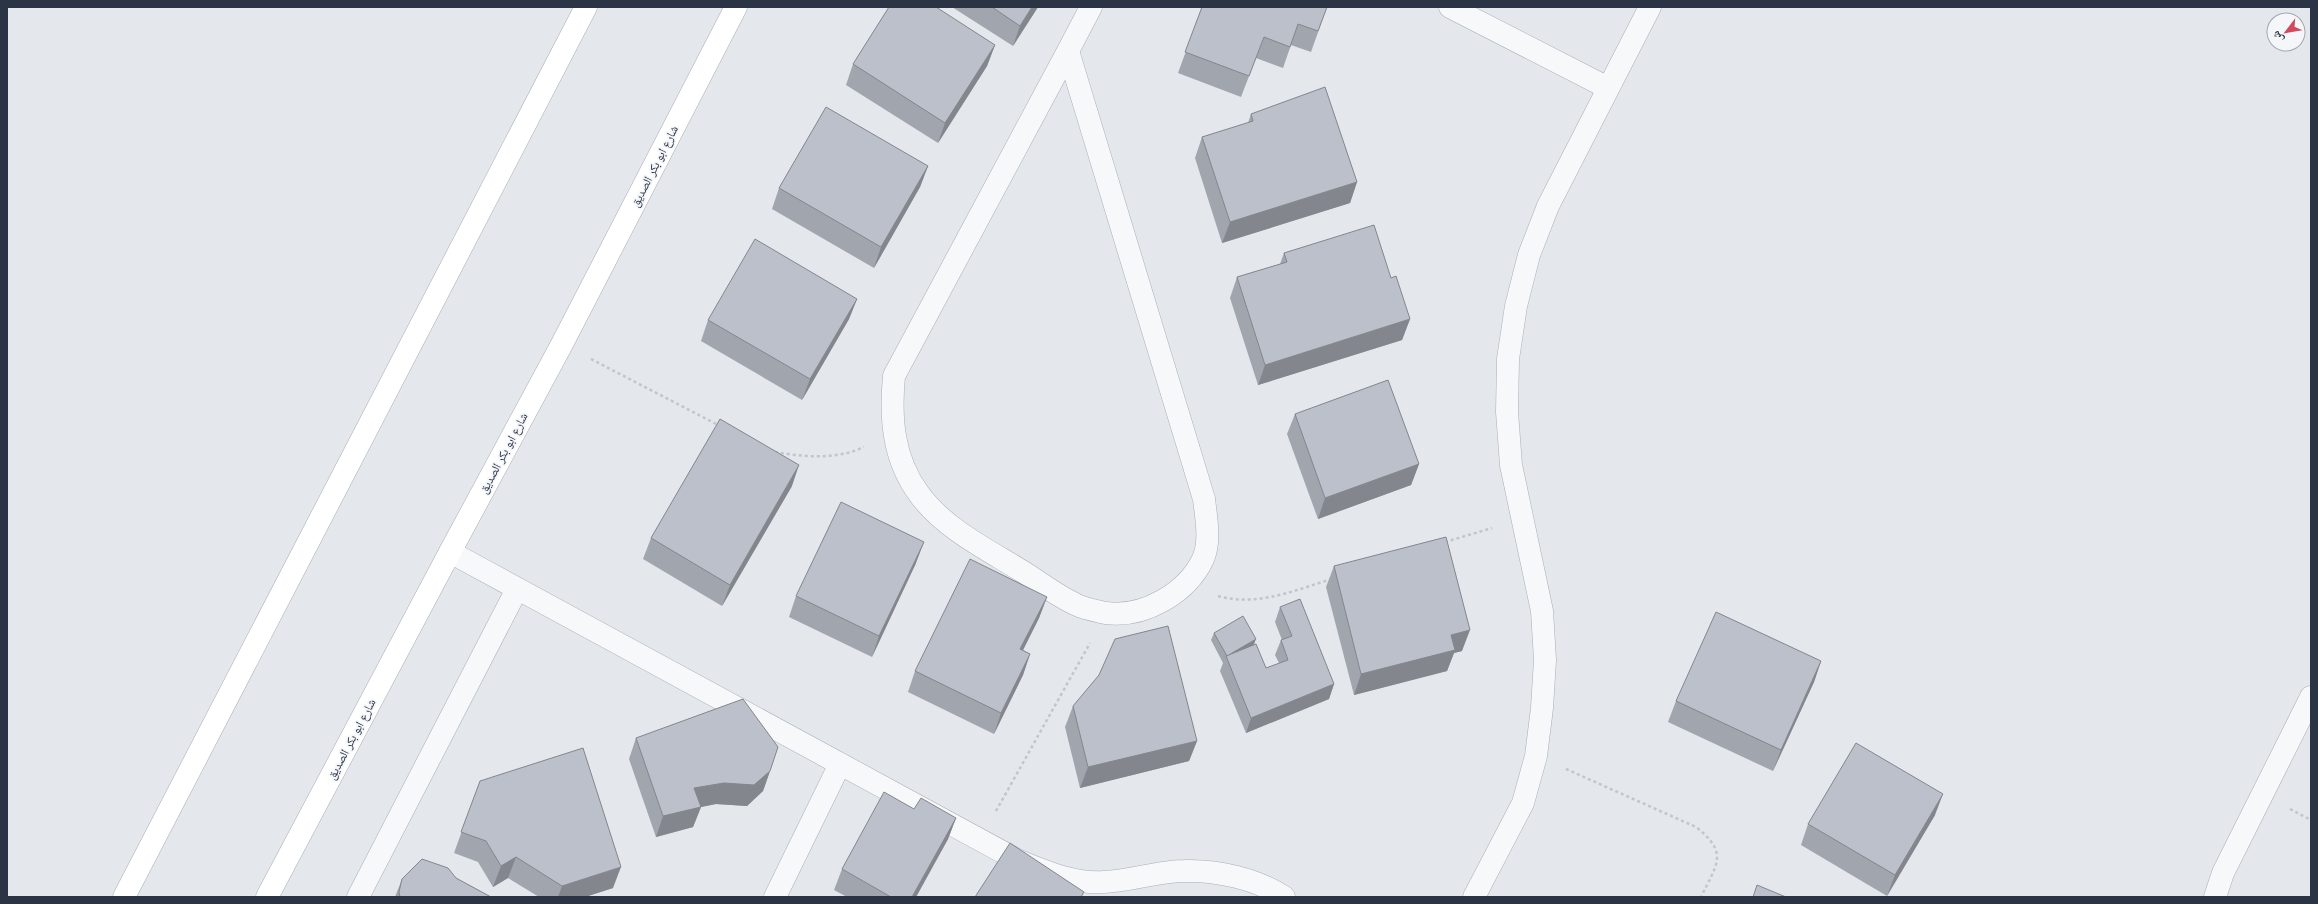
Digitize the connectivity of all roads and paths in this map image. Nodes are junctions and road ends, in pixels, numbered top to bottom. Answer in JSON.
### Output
{"nodes":[{"id":1,"x":586,"y":7,"type":"edge"},
{"id":2,"x":736,"y":7,"type":"edge"},
{"id":3,"x":1091,"y":7,"type":"edge"},
{"id":4,"x":1450,"y":7,"type":"edge"},
{"id":5,"x":1650,"y":7,"type":"edge"},
{"id":6,"x":1068,"y":51,"type":"junction"},
{"id":7,"x":1608,"y":88,"type":"junction"},
{"id":8,"x":562,"y":344,"type":"junction"},
{"id":9,"x":724,"y":428,"type":"edge"},
{"id":10,"x":893,"y":432,"type":"junction"},
{"id":11,"x":773,"y":451,"type":"edge"},
{"id":12,"x":1522,"y":518,"type":"junction"},
{"id":13,"x":1439,"y":544,"type":"edge"},
{"id":14,"x":450,"y":552,"type":"junction"},
{"id":15,"x":1334,"y":578,"type":"edge"},
{"id":16,"x":1187,"y":582,"type":"junction"},
{"id":17,"x":517,"y":589,"type":"junction"},
{"id":18,"x":1107,"y":613,"type":"junction"},
{"id":19,"x":2311,"y":697,"type":"edge"},
{"id":20,"x":1536,"y":756,"type":"junction"},
{"id":21,"x":840,"y":764,"type":"junction"},
{"id":22,"x":980,"y":839,"type":"junction"},
{"id":23,"x":124,"y":897,"type":"edge"},
{"id":24,"x":267,"y":897,"type":"edge"},
{"id":25,"x":358,"y":897,"type":"edge"},
{"id":26,"x":775,"y":897,"type":"edge"},
{"id":27,"x":1284,"y":897,"type":"edge"},
{"id":28,"x":1474,"y":897,"type":"edge"},
{"id":29,"x":1701,"y":897,"type":"edge"},
{"id":30,"x":2215,"y":897,"type":"edge"}],
"edges":[{"from":1,"to":23,"type":"main road"},
{"from":2,"to":8,"type":"main road","name":"شارع ابو بكر الصديق"},
{"from":3,"to":6,"type":"street"},
{"from":4,"to":7,"type":"street"},
{"from":5,"to":7,"type":"street"},
{"from":6,"to":10,"type":"street"},
{"from":6,"to":16,"type":"street"},
{"from":7,"to":12,"type":"street"},
{"from":8,"to":9,"type":"path"},
{"from":8,"to":14,"type":"main road","name":"شارع ابو بكر الصديق"},
{"from":10,"to":11,"type":"path"},
{"from":10,"to":18,"type":"street"},
{"from":12,"to":13,"type":"path"},
{"from":12,"to":20,"type":"street"},
{"from":14,"to":17,"type":"street"},
{"from":14,"to":24,"type":"main road","name":"شارع ابو بكر الصديق"},
{"from":15,"to":16,"type":"path"},
{"from":16,"to":18,"type":"street"},
{"from":17,"to":21,"type":"street"},
{"from":17,"to":25,"type":"street"},
{"from":18,"to":22,"type":"path"},
{"from":19,"to":30,"type":"street"},
{"from":20,"to":28,"type":"street"},
{"from":20,"to":29,"type":"path"},
{"from":21,"to":22,"type":"street"},
{"from":21,"to":26,"type":"street"},
{"from":22,"to":27,"type":"street"}]}
